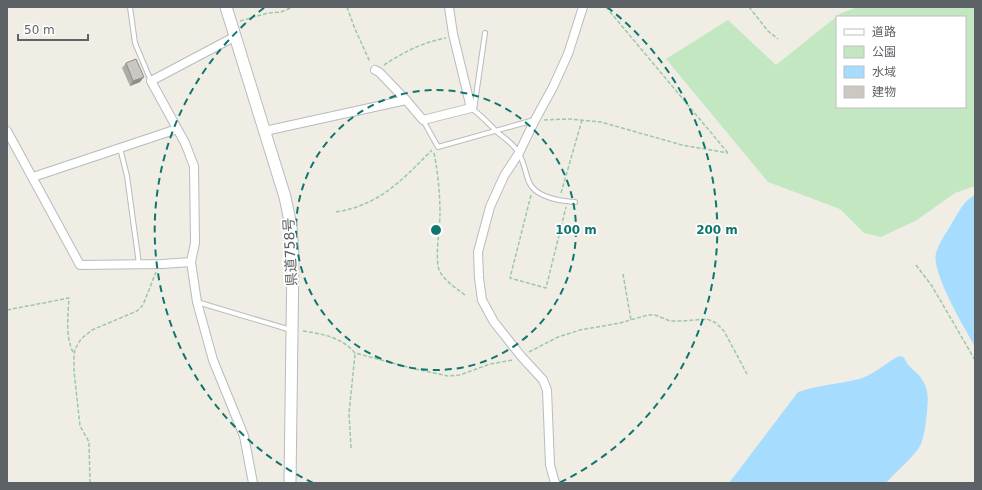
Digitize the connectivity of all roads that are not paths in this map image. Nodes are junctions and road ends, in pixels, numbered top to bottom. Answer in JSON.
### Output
{"nodes":[{"id":1,"x":130,"y":7,"type":"edge"},
{"id":2,"x":226,"y":7,"type":"edge"},
{"id":3,"x":449,"y":7,"type":"edge"},
{"id":4,"x":583,"y":7,"type":"edge"},
{"id":5,"x":485,"y":33,"type":"dead end"},
{"id":6,"x":236,"y":36,"type":"junction"},
{"id":7,"x":377,"y":70,"type":"road end"},
{"id":8,"x":151,"y":81,"type":"junction"},
{"id":9,"x":406,"y":100,"type":"junction"},
{"id":10,"x":472,"y":109,"type":"junction"},
{"id":11,"x":423,"y":120,"type":"junction"},
{"id":12,"x":535,"y":120,"type":"junction"},
{"id":13,"x":177,"y":129,"type":"junction"},
{"id":14,"x":496,"y":130,"type":"junction"},
{"id":15,"x":265,"y":131,"type":"junction"},
{"id":16,"x":7,"y":132,"type":"edge"},
{"id":17,"x":120,"y":148,"type":"junction"},
{"id":18,"x":519,"y":153,"type":"junction"},
{"id":19,"x":33,"y":177,"type":"junction"},
{"id":20,"x":575,"y":202,"type":"dead end"},
{"id":21,"x":191,"y":262,"type":"junction"},
{"id":22,"x":139,"y":264,"type":"junction"},
{"id":23,"x":197,"y":302,"type":"junction"},
{"id":24,"x":291,"y":330,"type":"junction"},
{"id":25,"x":253,"y":483,"type":"edge"},
{"id":26,"x":290,"y":483,"type":"edge"},
{"id":27,"x":555,"y":483,"type":"edge"}],
"edges":[{"from":1,"to":8,"type":"lane"},
{"from":2,"to":6,"type":"main road","name":"県道758号"},
{"from":3,"to":10,"type":"street"},
{"from":4,"to":12,"type":"street"},
{"from":5,"to":10,"type":"lane"},
{"from":6,"to":8,"type":"street"},
{"from":6,"to":15,"type":"main road","name":"県道758号"},
{"from":7,"to":9,"type":"street"},
{"from":8,"to":13,"type":"street"},
{"from":9,"to":11,"type":"street"},
{"from":9,"to":15,"type":"street"},
{"from":10,"to":11,"type":"street"},
{"from":10,"to":14,"type":"lane"},
{"from":11,"to":14,"type":"lane"},
{"from":12,"to":14,"type":"lane"},
{"from":12,"to":18,"type":"street"},
{"from":13,"to":17,"type":"street"},
{"from":13,"to":21,"type":"street"},
{"from":14,"to":18,"type":"lane"},
{"from":15,"to":24,"type":"main road","name":"県道758号"},
{"from":16,"to":19,"type":"street"},
{"from":17,"to":19,"type":"street"},
{"from":17,"to":22,"type":"lane"},
{"from":18,"to":20,"type":"lane"},
{"from":18,"to":27,"type":"street"},
{"from":19,"to":22,"type":"street"},
{"from":21,"to":22,"type":"street"},
{"from":21,"to":23,"type":"street"},
{"from":23,"to":24,"type":"lane"},
{"from":23,"to":25,"type":"street"},
{"from":24,"to":26,"type":"main road","name":"県道758号"}]}
